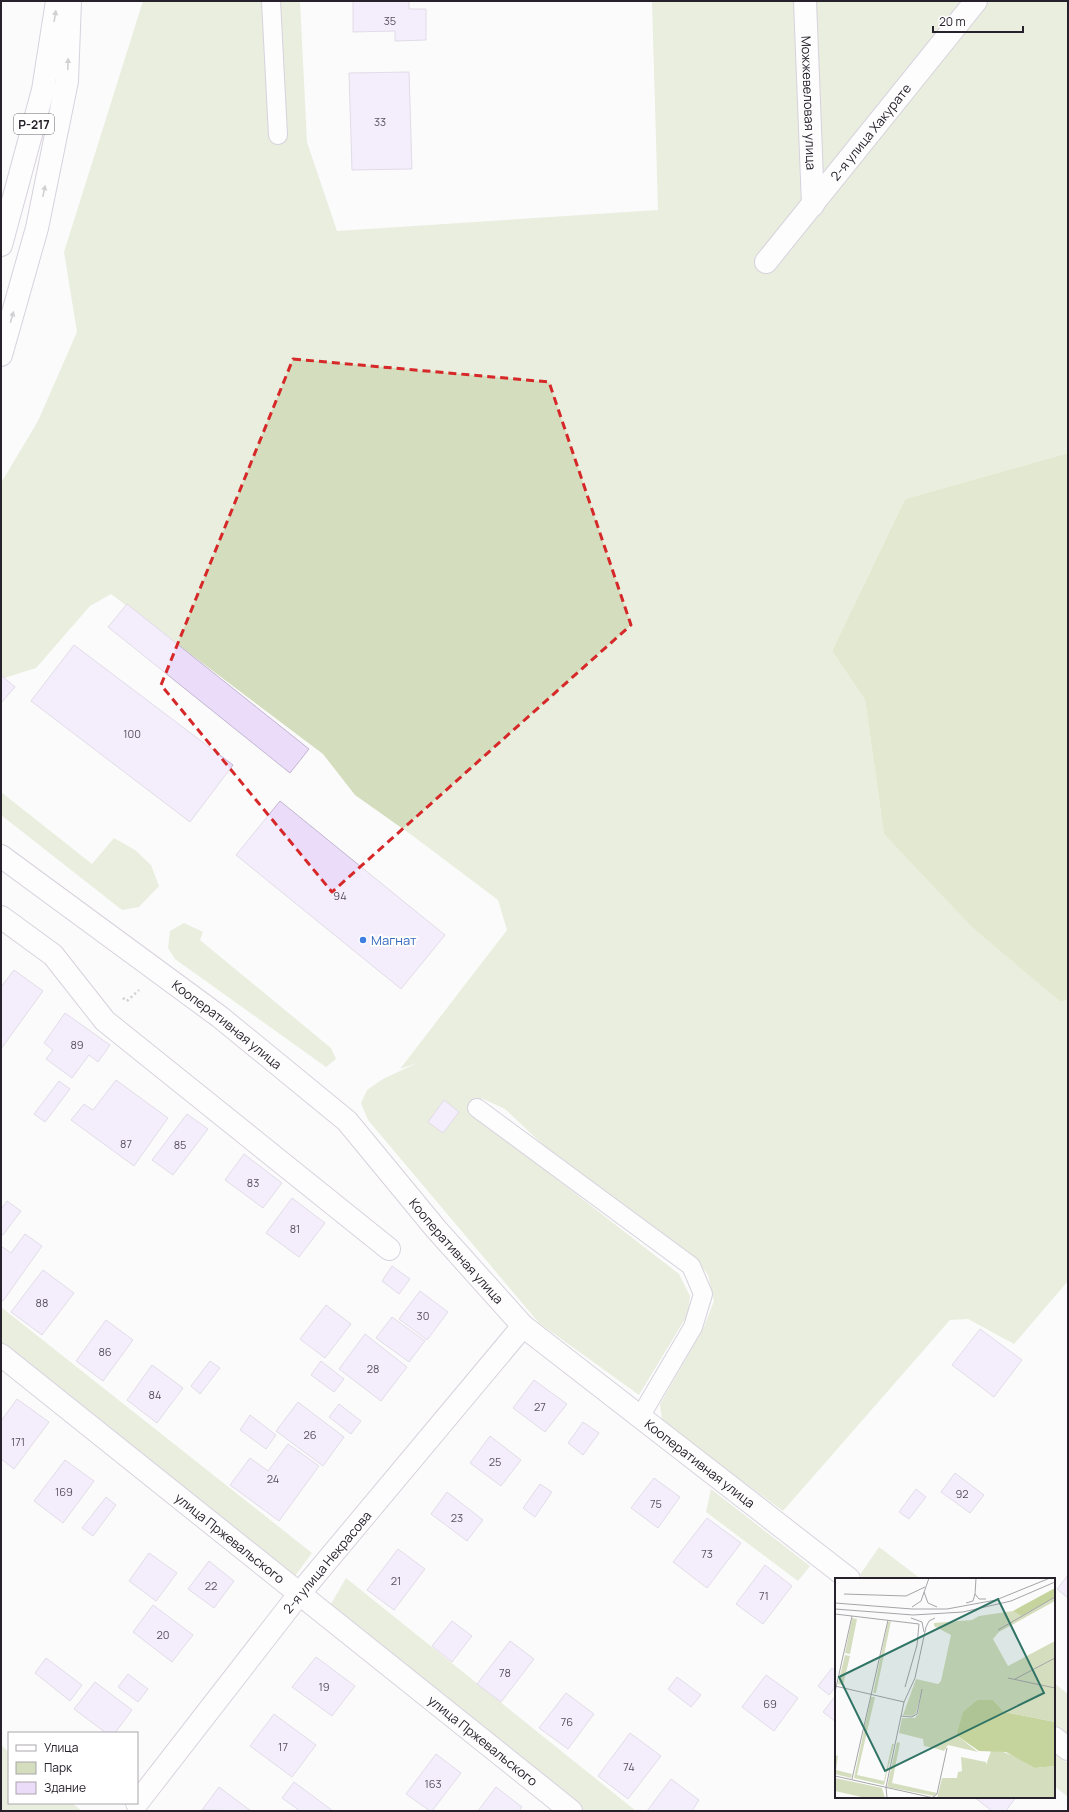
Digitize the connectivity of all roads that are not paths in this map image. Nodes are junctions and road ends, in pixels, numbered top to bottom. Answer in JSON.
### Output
{"nodes":[{"id":1,"x":57,"y":1,"type":"edge"},
{"id":2,"x":70,"y":1,"type":"edge"},
{"id":3,"x":272,"y":1,"type":"edge"},
{"id":4,"x":805,"y":1,"type":"edge"},
{"id":5,"x":976,"y":1,"type":"edge"},
{"id":6,"x":278,"y":135,"type":"dead end"},
{"id":7,"x":813,"y":205,"type":"junction"},
{"id":8,"x":1,"y":245,"type":"edge"},
{"id":9,"x":766,"y":262,"type":"dead end"},
{"id":10,"x":1,"y":354,"type":"edge"},
{"id":11,"x":1,"y":856,"type":"edge"},
{"id":12,"x":1,"y":917,"type":"edge"},
{"id":13,"x":478,"y":1108,"type":"dead end"},
{"id":14,"x":389,"y":1249,"type":"dead end"},
{"id":15,"x":523,"y":1326,"type":"junction"},
{"id":16,"x":1,"y":1355,"type":"edge"},
{"id":17,"x":640,"y":1417,"type":"junction"},
{"id":18,"x":848,"y":1578,"type":"edge"},
{"id":19,"x":300,"y":1593,"type":"junction"},
{"id":20,"x":1055,"y":1739,"type":"edge"},
{"id":21,"x":1068,"y":1749,"type":"edge"},
{"id":22,"x":138,"y":1802,"type":"edge"},
{"id":23,"x":571,"y":1811,"type":"edge"}],
"edges":[{"from":8,"to":1,"type":"street","number":"Р-217","one_way":true},
{"from":10,"to":2,"type":"street","one_way":true},
{"from":3,"to":6,"type":"lane"},
{"from":4,"to":7,"type":"street","name":"Можжевеловая улица"},
{"from":5,"to":7,"type":"street","name":"2-я улица Хакурате"},
{"from":7,"to":9,"type":"street","name":"2-я улица Хакурате"},
{"from":11,"to":15,"type":"street","name":"Кооперативная улица"},
{"from":12,"to":14,"type":"street"},
{"from":13,"to":17,"type":"lane"},
{"from":15,"to":17,"type":"street","name":"Кооперативная улица"},
{"from":15,"to":19,"type":"street","name":"2-я улица Некрасова"},
{"from":16,"to":19,"type":"street","name":"улица Пржевальского"},
{"from":17,"to":18,"type":"street","name":"Кооперативная улица"},
{"from":19,"to":22,"type":"street","name":"2-я улица Некрасова"},
{"from":19,"to":23,"type":"street","name":"улица Пржевальского"},
{"from":20,"to":21,"type":"street"}]}
